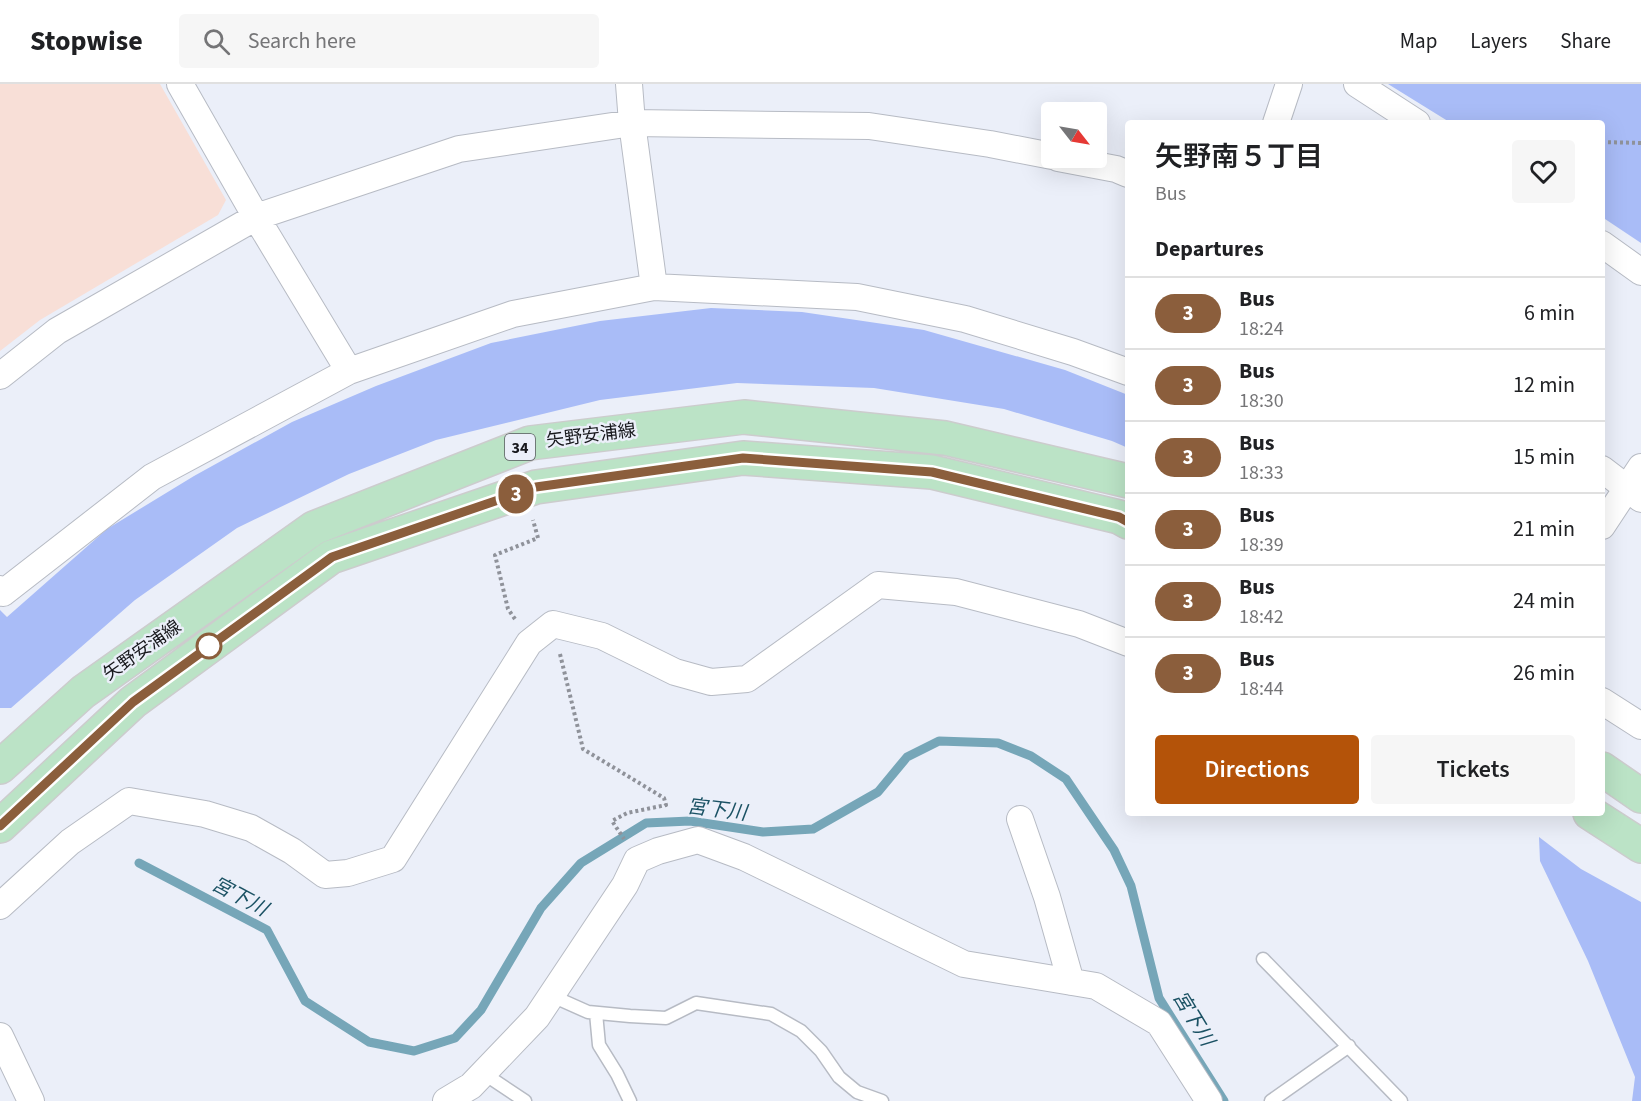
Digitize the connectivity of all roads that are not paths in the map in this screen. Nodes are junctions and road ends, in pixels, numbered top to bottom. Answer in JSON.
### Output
{"nodes":[{"id":1,"x":180,"y":84,"type":"edge"},
{"id":2,"x":629,"y":84,"type":"edge"},
{"id":3,"x":1289,"y":84,"type":"edge"},
{"id":4,"x":1357,"y":84,"type":"edge"},
{"id":5,"x":1277,"y":120,"type":"edge"},
{"id":6,"x":1412,"y":120,"type":"edge"},
{"id":7,"x":632,"y":123,"type":"junction"},
{"id":8,"x":1041,"y":154,"type":"edge"},
{"id":9,"x":1107,"y":167,"type":"edge"},
{"id":10,"x":1125,"y":173,"type":"edge"},
{"id":11,"x":256,"y":217,"type":"junction"},
{"id":12,"x":1605,"y":245,"type":"edge"},
{"id":13,"x":1641,"y":272,"type":"edge"},
{"id":14,"x":654,"y":287,"type":"junction"},
{"id":15,"x":349,"y":371,"type":"junction"},
{"id":16,"x":1125,"y":371,"type":"edge"},
{"id":17,"x":0,"y":376,"type":"edge"},
{"id":18,"x":1641,"y":467,"type":"edge"},
{"id":19,"x":1605,"y":472,"type":"edge"},
{"id":20,"x":1125,"y":480,"type":"edge"},
{"id":21,"x":1634,"y":494,"type":"edge"},
{"id":22,"x":1125,"y":520,"type":"edge"},
{"id":23,"x":1605,"y":523,"type":"edge"},
{"id":24,"x":0,"y":589,"type":"edge"},
{"id":25,"x":1125,"y":642,"type":"edge"},
{"id":26,"x":1605,"y":703,"type":"edge"},
{"id":27,"x":1641,"y":726,"type":"edge"},
{"id":28,"x":4,"y":754,"type":"edge"},
{"id":29,"x":1605,"y":771,"type":"edge"},
{"id":30,"x":1641,"y":796,"type":"edge"},
{"id":31,"x":1595,"y":816,"type":"edge"},
{"id":32,"x":1020,"y":819,"type":"dead end"},
{"id":33,"x":0,"y":826,"type":"edge"},
{"id":34,"x":1641,"y":846,"type":"edge"},
{"id":35,"x":0,"y":906,"type":"edge"},
{"id":36,"x":1263,"y":959,"type":"dead end"},
{"id":37,"x":1071,"y":982,"type":"junction"},
{"id":38,"x":552,"y":996,"type":"junction"},
{"id":39,"x":596,"y":1013,"type":"junction"},
{"id":40,"x":0,"y":1036,"type":"edge"},
{"id":41,"x":1349,"y":1046,"type":"junction"},
{"id":42,"x":483,"y":1072,"type":"junction"},
{"id":43,"x":31,"y":1101,"type":"edge"},
{"id":44,"x":446,"y":1101,"type":"edge"},
{"id":45,"x":525,"y":1101,"type":"edge"},
{"id":46,"x":630,"y":1101,"type":"edge"},
{"id":47,"x":882,"y":1101,"type":"edge"},
{"id":48,"x":1209,"y":1101,"type":"edge"},
{"id":49,"x":1271,"y":1101,"type":"edge"},
{"id":50,"x":1401,"y":1101,"type":"edge"}],
"edges":[{"from":1,"to":11,"type":"street"},
{"from":2,"to":7,"type":"street"},
{"from":3,"to":5,"type":"street"},
{"from":4,"to":6,"type":"street"},
{"from":7,"to":8,"type":"street"},
{"from":7,"to":11,"type":"street"},
{"from":7,"to":14,"type":"street"},
{"from":9,"to":10,"type":"street"},
{"from":11,"to":15,"type":"street"},
{"from":11,"to":17,"type":"street"},
{"from":12,"to":13,"type":"street"},
{"from":14,"to":15,"type":"street"},
{"from":14,"to":16,"type":"street"},
{"from":15,"to":24,"type":"street"},
{"from":18,"to":21,"type":"street"},
{"from":19,"to":21,"type":"street"},
{"from":20,"to":28,"type":"main road","name":"矢野安浦線","number":"34"},
{"from":21,"to":23,"type":"street"},
{"from":22,"to":33,"type":"main road","name":"矢野安浦線"},
{"from":25,"to":35,"type":"street"},
{"from":26,"to":27,"type":"street"},
{"from":29,"to":30,"type":"main road"},
{"from":31,"to":34,"type":"main road"},
{"from":32,"to":37,"type":"street"},
{"from":36,"to":41,"type":"lane"},
{"from":37,"to":38,"type":"street"},
{"from":37,"to":48,"type":"street"},
{"from":38,"to":39,"type":"lane"},
{"from":38,"to":42,"type":"street"},
{"from":39,"to":46,"type":"lane"},
{"from":39,"to":47,"type":"lane"},
{"from":40,"to":43,"type":"street"},
{"from":41,"to":49,"type":"lane"},
{"from":41,"to":50,"type":"lane"},
{"from":42,"to":44,"type":"street"},
{"from":42,"to":45,"type":"lane"}]}
